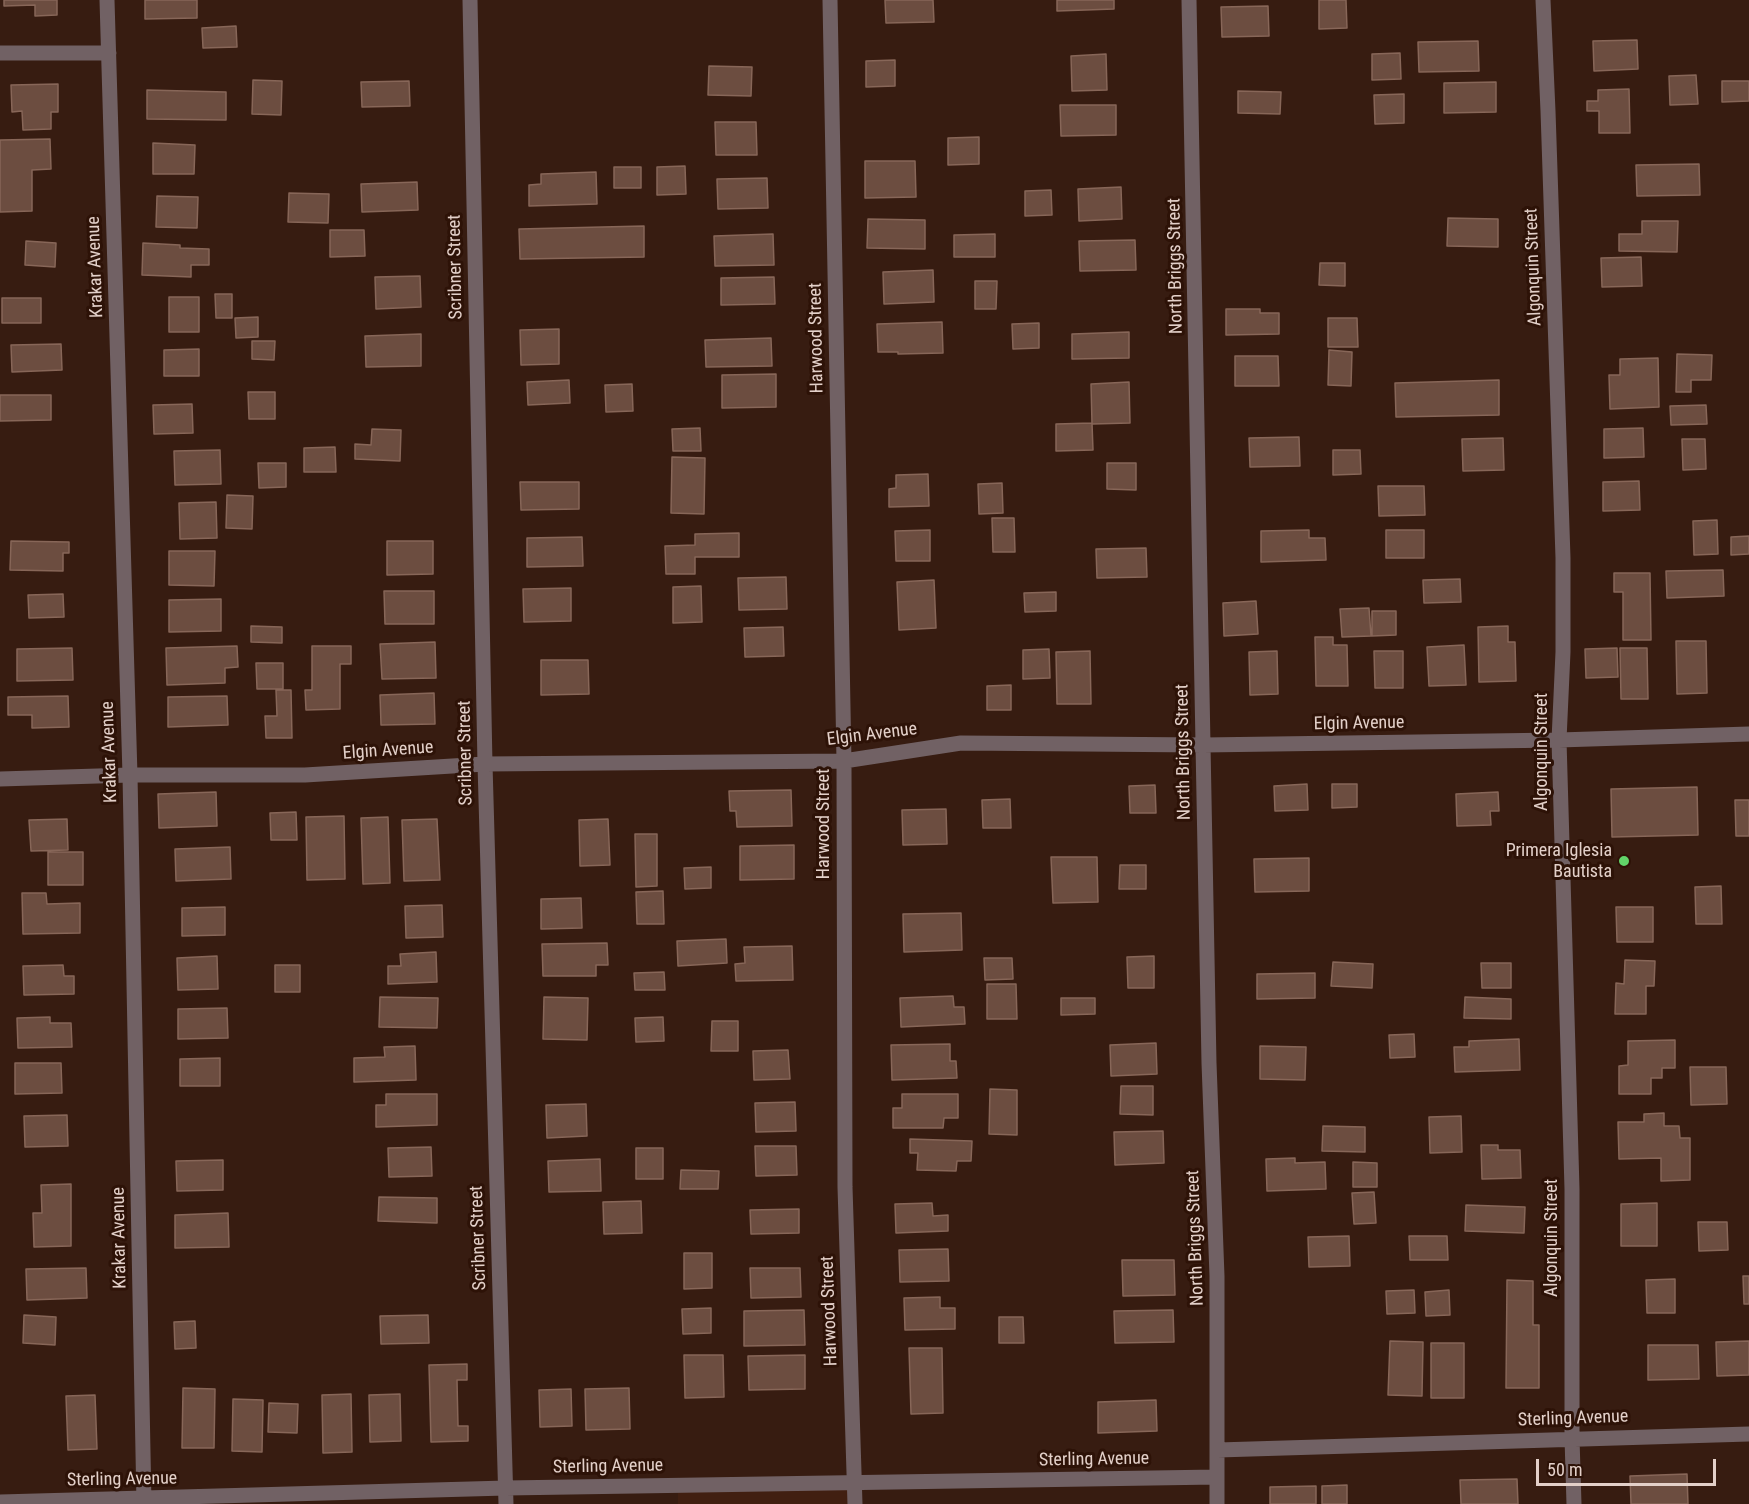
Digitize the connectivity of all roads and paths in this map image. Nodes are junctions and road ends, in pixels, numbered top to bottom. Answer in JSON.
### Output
{"nodes":[{"id":1,"x":107,"y":0,"type":"edge"},
{"id":2,"x":470,"y":0,"type":"edge"},
{"id":3,"x":830,"y":0,"type":"edge"},
{"id":4,"x":1190,"y":0,"type":"edge"},
{"id":5,"x":1543,"y":0,"type":"edge"},
{"id":6,"x":0,"y":53,"type":"edge"},
{"id":7,"x":109,"y":53,"type":"junction"},
{"id":8,"x":1749,"y":734,"type":"edge"},
{"id":9,"x":1559,"y":740,"type":"junction"},
{"id":10,"x":1203,"y":745,"type":"junction"},
{"id":11,"x":844,"y":761,"type":"junction"},
{"id":12,"x":485,"y":764,"type":"junction"},
{"id":13,"x":130,"y":775,"type":"junction"},
{"id":14,"x":0,"y":779,"type":"edge"},
{"id":15,"x":1749,"y":1434,"type":"edge"},
{"id":16,"x":1572,"y":1438,"type":"junction"},
{"id":17,"x":1218,"y":1450,"type":"junction"},
{"id":18,"x":1217,"y":1478,"type":"junction"},
{"id":19,"x":855,"y":1483,"type":"junction"},
{"id":20,"x":506,"y":1488,"type":"junction"},
{"id":21,"x":0,"y":1502,"type":"edge"},
{"id":22,"x":144,"y":1502,"type":"edge"},
{"id":23,"x":507,"y":1504,"type":"edge"},
{"id":24,"x":855,"y":1504,"type":"edge"},
{"id":25,"x":1217,"y":1504,"type":"edge"},
{"id":26,"x":1574,"y":1504,"type":"edge"}],
"edges":[{"from":1,"to":7,"type":"street","name":"Krakar Avenue"},
{"from":2,"to":12,"type":"street","name":"Scribner Street"},
{"from":3,"to":11,"type":"street","name":"Harwood Street"},
{"from":4,"to":10,"type":"street","name":"North Briggs Street"},
{"from":5,"to":9,"type":"street","name":"Algonquin Street"},
{"from":6,"to":7,"type":"street"},
{"from":7,"to":13,"type":"street","name":"Krakar Avenue"},
{"from":8,"to":9,"type":"street","name":"Elgin Avenue"},
{"from":9,"to":10,"type":"street","name":"Elgin Avenue"},
{"from":9,"to":16,"type":"street","name":"Algonquin Street"},
{"from":10,"to":11,"type":"street","name":"Elgin Avenue"},
{"from":10,"to":17,"type":"street","name":"North Briggs Street"},
{"from":11,"to":12,"type":"street","name":"Elgin Avenue"},
{"from":11,"to":19,"type":"street","name":"Harwood Street"},
{"from":12,"to":13,"type":"street","name":"Elgin Avenue"},
{"from":12,"to":20,"type":"street","name":"Scribner Street"},
{"from":13,"to":14,"type":"street","name":"Elgin Avenue"},
{"from":13,"to":22,"type":"street","name":"Krakar Avenue"},
{"from":15,"to":16,"type":"street","name":"Sterling Avenue"},
{"from":16,"to":17,"type":"street","name":"Sterling Avenue"},
{"from":16,"to":26,"type":"street","name":"Algonquin Street"},
{"from":17,"to":18,"type":"street","name":"North Briggs Street"},
{"from":18,"to":19,"type":"street","name":"Sterling Avenue"},
{"from":18,"to":25,"type":"street","name":"North Briggs Street"},
{"from":19,"to":20,"type":"street","name":"Sterling Avenue"},
{"from":19,"to":24,"type":"street","name":"Harwood Street"},
{"from":20,"to":22,"type":"street","name":"Sterling Avenue"},
{"from":20,"to":23,"type":"street","name":"Scribner Street"},
{"from":21,"to":22,"type":"street","name":"Sterling Avenue"}]}
